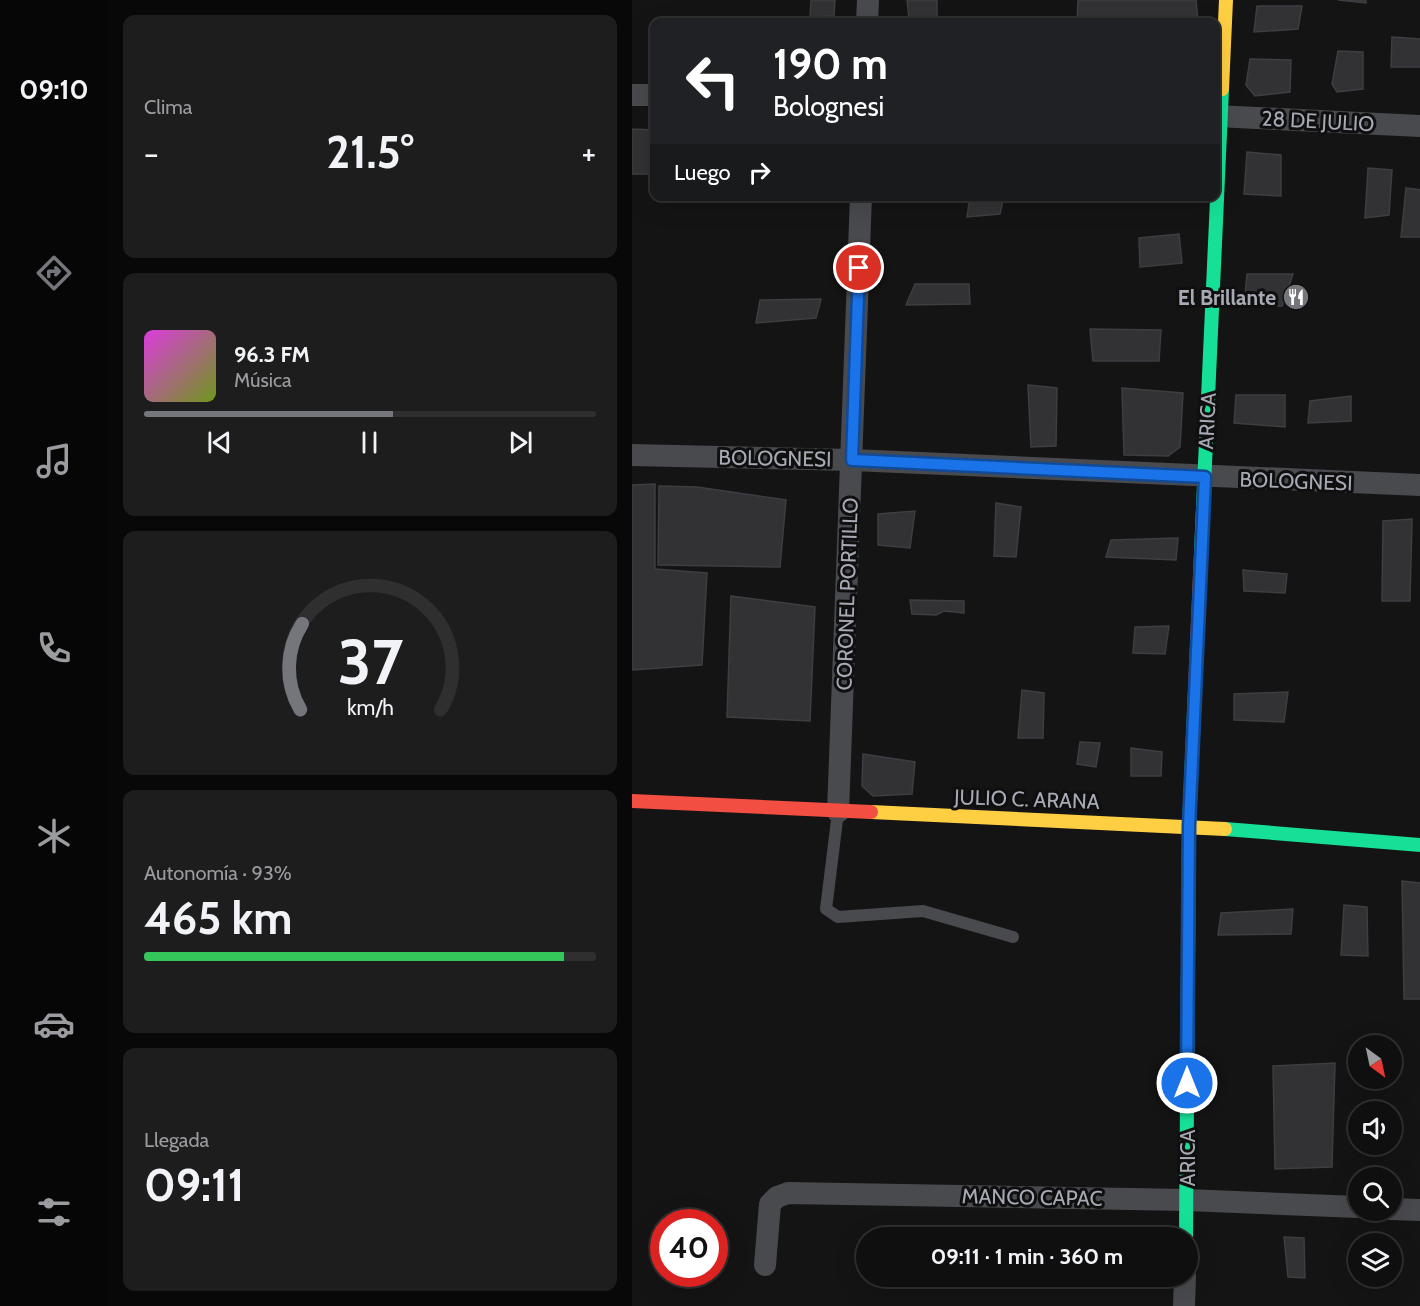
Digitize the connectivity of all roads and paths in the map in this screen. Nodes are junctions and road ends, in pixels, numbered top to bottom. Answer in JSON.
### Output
{"nodes":[{"id":1,"x":868,"y":0,"type":"edge"},
{"id":2,"x":1226,"y":0,"type":"edge"},
{"id":3,"x":867,"y":18,"type":"edge"},
{"id":4,"x":632,"y":95,"type":"edge"},
{"id":5,"x":650,"y":95,"type":"edge"},
{"id":6,"x":1220,"y":99,"type":"edge"},
{"id":7,"x":1220,"y":116,"type":"edge"},
{"id":8,"x":1421,"y":126,"type":"edge"},
{"id":9,"x":861,"y":201,"type":"edge"},
{"id":10,"x":1216,"y":201,"type":"edge"},
{"id":11,"x":632,"y":455,"type":"edge"},
{"id":12,"x":852,"y":460,"type":"junction"},
{"id":13,"x":1205,"y":477,"type":"junction"},
{"id":14,"x":1421,"y":485,"type":"edge"},
{"id":15,"x":632,"y":801,"type":"edge"},
{"id":16,"x":838,"y":812,"type":"junction"},
{"id":17,"x":1189,"y":826,"type":"junction"},
{"id":18,"x":1421,"y":845,"type":"edge"},
{"id":19,"x":1013,"y":937,"type":"dead end"},
{"id":20,"x":1187,"y":1200,"type":"junction"},
{"id":21,"x":1348,"y":1207,"type":"edge"},
{"id":22,"x":1402,"y":1209,"type":"edge"},
{"id":23,"x":1421,"y":1210,"type":"edge"},
{"id":24,"x":1186,"y":1227,"type":"edge"},
{"id":25,"x":765,"y":1265,"type":"dead end"},
{"id":26,"x":1185,"y":1287,"type":"edge"},
{"id":27,"x":1184,"y":1306,"type":"edge"}],
"edges":[{"from":1,"to":3,"type":"street"},
{"from":2,"to":6,"type":"street","name":"ARICA"},
{"from":4,"to":5,"type":"street"},
{"from":7,"to":8,"type":"street","name":"28 DE JULIO"},
{"from":9,"to":12,"type":"street","name":"CORONEL PORTILLO"},
{"from":10,"to":13,"type":"street","name":"ARICA"},
{"from":11,"to":12,"type":"street","name":"BOLOGNESI"},
{"from":12,"to":13,"type":"street","name":"BOLOGNESI"},
{"from":12,"to":16,"type":"street","name":"CORONEL PORTILLO"},
{"from":13,"to":14,"type":"street","name":"BOLOGNESI"},
{"from":13,"to":17,"type":"street","name":"ARICA"},
{"from":15,"to":16,"type":"street","name":"JULIO C. ARANA"},
{"from":16,"to":17,"type":"street","name":"JULIO C. ARANA"},
{"from":16,"to":19,"type":"lane"},
{"from":17,"to":18,"type":"street","name":"JULIO C. ARANA"},
{"from":17,"to":20,"type":"street","name":"ARICA"},
{"from":20,"to":21,"type":"street","name":"MANCO CAPAC"},
{"from":20,"to":24,"type":"street","name":"ARICA"},
{"from":20,"to":25,"type":"street","name":"MANCO CAPAC"},
{"from":22,"to":23,"type":"street"},
{"from":26,"to":27,"type":"street"}]}
